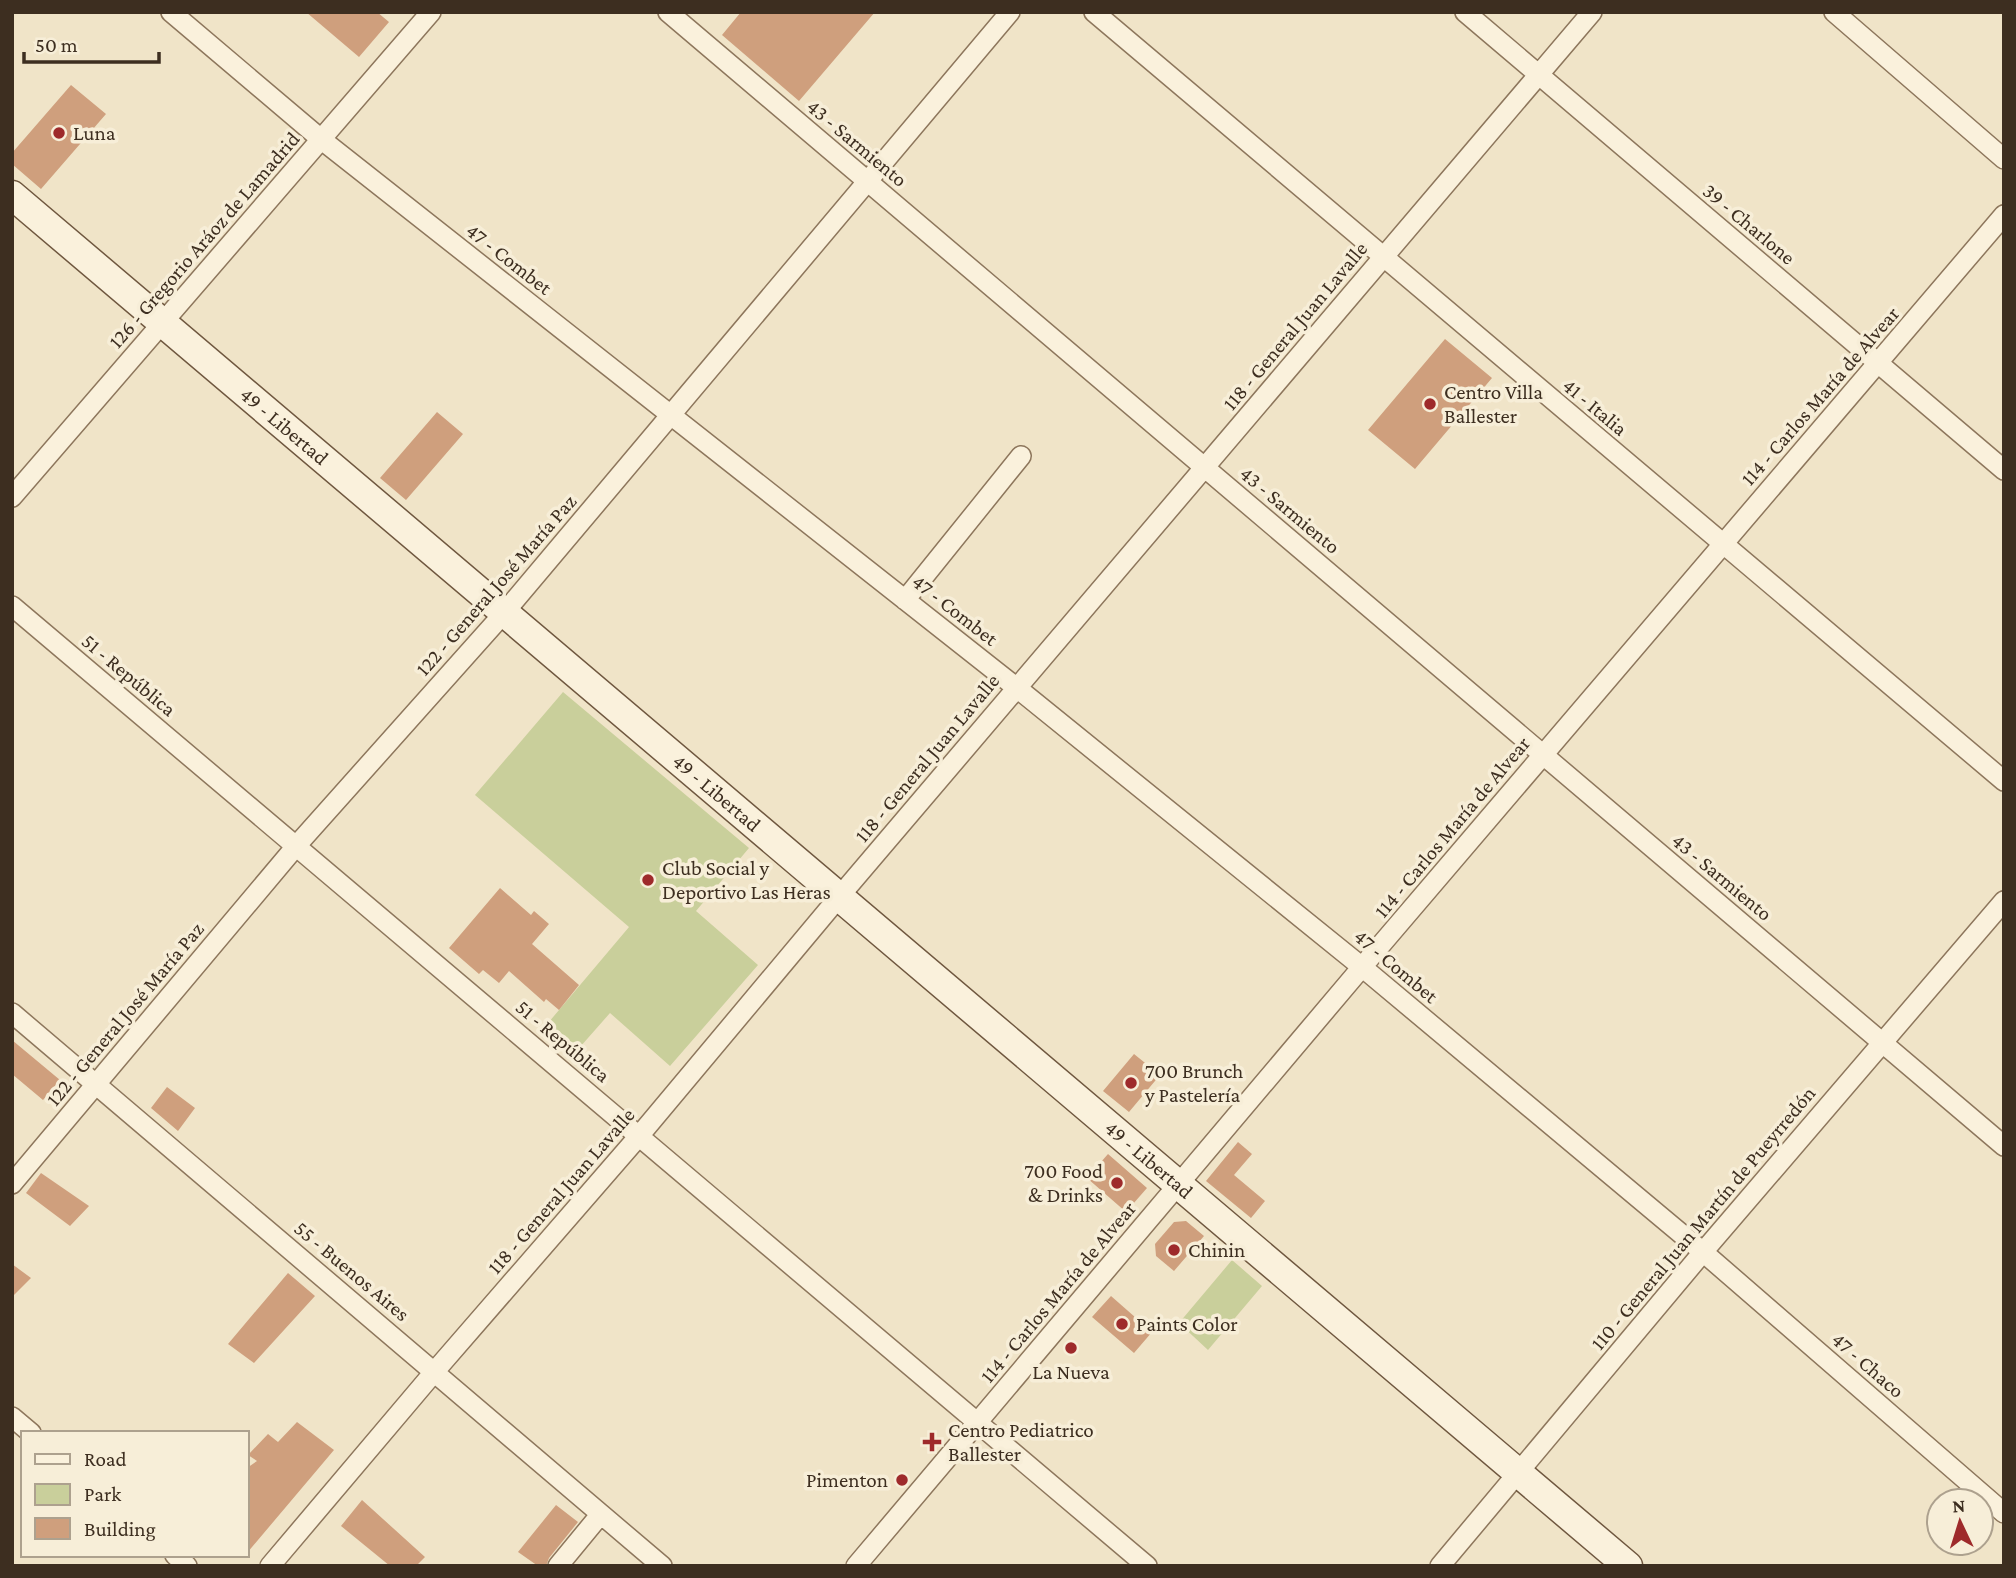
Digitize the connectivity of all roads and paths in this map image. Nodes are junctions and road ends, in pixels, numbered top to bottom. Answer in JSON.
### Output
{"nodes":[{"id":1,"x":171,"y":12,"type":"edge"},
{"id":2,"x":430,"y":12,"type":"edge"},
{"id":3,"x":668,"y":12,"type":"edge"},
{"id":4,"x":1010,"y":12,"type":"edge"},
{"id":5,"x":1094,"y":12,"type":"edge"},
{"id":6,"x":1465,"y":12,"type":"edge"},
{"id":7,"x":1592,"y":12,"type":"edge"},
{"id":8,"x":1835,"y":12,"type":"edge"},
{"id":9,"x":1539,"y":74,"type":"junction"},
{"id":10,"x":322,"y":140,"type":"junction"},
{"id":11,"x":2004,"y":159,"type":"edge"},
{"id":12,"x":868,"y":182,"type":"junction"},
{"id":13,"x":12,"y":195,"type":"edge"},
{"id":14,"x":2004,"y":215,"type":"edge"},
{"id":15,"x":1382,"y":258,"type":"junction"},
{"id":16,"x":162,"y":322,"type":"junction"},
{"id":17,"x":1878,"y":364,"type":"junction"},
{"id":18,"x":671,"y":415,"type":"junction"},
{"id":19,"x":1021,"y":456,"type":"dead end"},
{"id":20,"x":1204,"y":468,"type":"junction"},
{"id":21,"x":2004,"y":470,"type":"edge"},
{"id":22,"x":12,"y":497,"type":"edge"},
{"id":23,"x":1723,"y":544,"type":"junction"},
{"id":24,"x":905,"y":600,"type":"junction"},
{"id":25,"x":12,"y":606,"type":"edge"},
{"id":26,"x":504,"y":613,"type":"junction"},
{"id":27,"x":1017,"y":688,"type":"junction"},
{"id":28,"x":1543,"y":755,"type":"junction"},
{"id":29,"x":2004,"y":781,"type":"edge"},
{"id":30,"x":297,"y":845,"type":"junction"},
{"id":31,"x":839,"y":897,"type":"junction"},
{"id":32,"x":2004,"y":901,"type":"edge"},
{"id":33,"x":1362,"y":967,"type":"junction"},
{"id":34,"x":12,"y":1013,"type":"edge"},
{"id":35,"x":1882,"y":1042,"type":"junction"},
{"id":36,"x":96,"y":1084,"type":"junction"},
{"id":37,"x":639,"y":1136,"type":"junction"},
{"id":38,"x":2004,"y":1146,"type":"edge"},
{"id":39,"x":12,"y":1184,"type":"edge"},
{"id":40,"x":1178,"y":1185,"type":"junction"},
{"id":41,"x":1703,"y":1252,"type":"junction"},
{"id":42,"x":435,"y":1371,"type":"junction"},
{"id":43,"x":12,"y":1417,"type":"edge"},
{"id":44,"x":978,"y":1422,"type":"junction"},
{"id":45,"x":29,"y":1431,"type":"edge"},
{"id":46,"x":1518,"y":1474,"type":"junction"},
{"id":47,"x":2004,"y":1513,"type":"edge"},
{"id":48,"x":600,"y":1515,"type":"junction"},
{"id":49,"x":270,"y":1566,"type":"edge"},
{"id":50,"x":558,"y":1566,"type":"edge"},
{"id":51,"x":662,"y":1566,"type":"edge"},
{"id":52,"x":856,"y":1566,"type":"edge"},
{"id":53,"x":1147,"y":1566,"type":"edge"},
{"id":54,"x":1440,"y":1566,"type":"edge"},
{"id":55,"x":1628,"y":1566,"type":"edge"}],
"edges":[{"from":1,"to":10,"type":"street","name":"47 - Combet"},
{"from":2,"to":10,"type":"street","name":"126 - Gregorio Aráoz de Lamadrid"},
{"from":3,"to":12,"type":"street","name":"43 - Sarmiento"},
{"from":4,"to":12,"type":"street","name":"122 - General José María Paz"},
{"from":5,"to":15,"type":"street","name":"41 - Italia"},
{"from":6,"to":9,"type":"street","name":"39 - Charlone"},
{"from":7,"to":9,"type":"street","name":"118 - General Juan Lavalle"},
{"from":8,"to":11,"type":"street"},
{"from":9,"to":15,"type":"street","name":"118 - General Juan Lavalle"},
{"from":9,"to":17,"type":"street","name":"39 - Charlone"},
{"from":10,"to":16,"type":"street","name":"126 - Gregorio Aráoz de Lamadrid"},
{"from":10,"to":18,"type":"street","name":"47 - Combet"},
{"from":12,"to":18,"type":"street","name":"122 - General José María Paz"},
{"from":12,"to":20,"type":"street","name":"43 - Sarmiento"},
{"from":13,"to":16,"type":"street","name":"49 - Libertad"},
{"from":14,"to":17,"type":"street","name":"114 - Carlos María de Alvear"},
{"from":15,"to":20,"type":"street","name":"118 - General Juan Lavalle"},
{"from":15,"to":23,"type":"street","name":"41 - Italia"},
{"from":16,"to":22,"type":"street","name":"126 - Gregorio Aráoz de Lamadrid"},
{"from":16,"to":26,"type":"street","name":"49 - Libertad"},
{"from":17,"to":21,"type":"street","name":"39 - Charlone"},
{"from":17,"to":23,"type":"street","name":"114 - Carlos María de Alvear"},
{"from":18,"to":24,"type":"street","name":"47 - Combet"},
{"from":18,"to":26,"type":"street","name":"122 - General José María Paz"},
{"from":19,"to":24,"type":"street"},
{"from":20,"to":27,"type":"street","name":"118 - General Juan Lavalle"},
{"from":20,"to":28,"type":"street","name":"43 - Sarmiento"},
{"from":23,"to":28,"type":"street","name":"114 - Carlos María de Alvear"},
{"from":23,"to":29,"type":"street","name":"41 - Italia"},
{"from":24,"to":27,"type":"street","name":"47 - Combet"},
{"from":25,"to":30,"type":"street","name":"51 - República"},
{"from":26,"to":30,"type":"street","name":"122 - General José María Paz"},
{"from":26,"to":31,"type":"street","name":"49 - Libertad"},
{"from":27,"to":31,"type":"street","name":"118 - General Juan Lavalle"},
{"from":27,"to":33,"type":"street","name":"47 - Combet"},
{"from":28,"to":33,"type":"street","name":"114 - Carlos María de Alvear"},
{"from":28,"to":35,"type":"street","name":"43 - Sarmiento"},
{"from":30,"to":36,"type":"street","name":"122 - General José María Paz"},
{"from":30,"to":37,"type":"street","name":"51 - República"},
{"from":31,"to":37,"type":"street","name":"118 - General Juan Lavalle"},
{"from":31,"to":40,"type":"street","name":"49 - Libertad"},
{"from":32,"to":35,"type":"street","name":"110 - General Juan Martín de Pueyrredón"},
{"from":33,"to":40,"type":"street","name":"114 - Carlos María de Alvear"},
{"from":33,"to":41,"type":"street","name":"47 - Combet"},
{"from":34,"to":36,"type":"street","name":"55 - Buenos Aires"},
{"from":35,"to":38,"type":"street","name":"43 - Sarmiento"},
{"from":35,"to":41,"type":"street","name":"110 - General Juan Martín de Pueyrredón"},
{"from":36,"to":39,"type":"street","name":"122 - General José María Paz"},
{"from":36,"to":42,"type":"street","name":"55 - Buenos Aires"},
{"from":37,"to":42,"type":"street","name":"118 - General Juan Lavalle"},
{"from":37,"to":44,"type":"street","name":"51 - República"},
{"from":40,"to":44,"type":"street","name":"114 - Carlos María de Alvear"},
{"from":40,"to":46,"type":"street","name":"49 - Libertad"},
{"from":41,"to":46,"type":"street","name":"110 - General Juan Martín de Pueyrredón"},
{"from":41,"to":47,"type":"street","name":"47 - Chaco"},
{"from":42,"to":48,"type":"street","name":"55 - Buenos Aires"},
{"from":42,"to":49,"type":"street","name":"118 - General Juan Lavalle"},
{"from":43,"to":45,"type":"street"},
{"from":44,"to":52,"type":"street","name":"114 - Carlos María de Alvear"},
{"from":44,"to":53,"type":"street","name":"51 - República"},
{"from":46,"to":54,"type":"street","name":"110 - General Juan Martín de Pueyrredón"},
{"from":46,"to":55,"type":"street","name":"49 - Libertad"},
{"from":48,"to":50,"type":"street"},
{"from":48,"to":51,"type":"street","name":"55 - Buenos Aires"}]}
